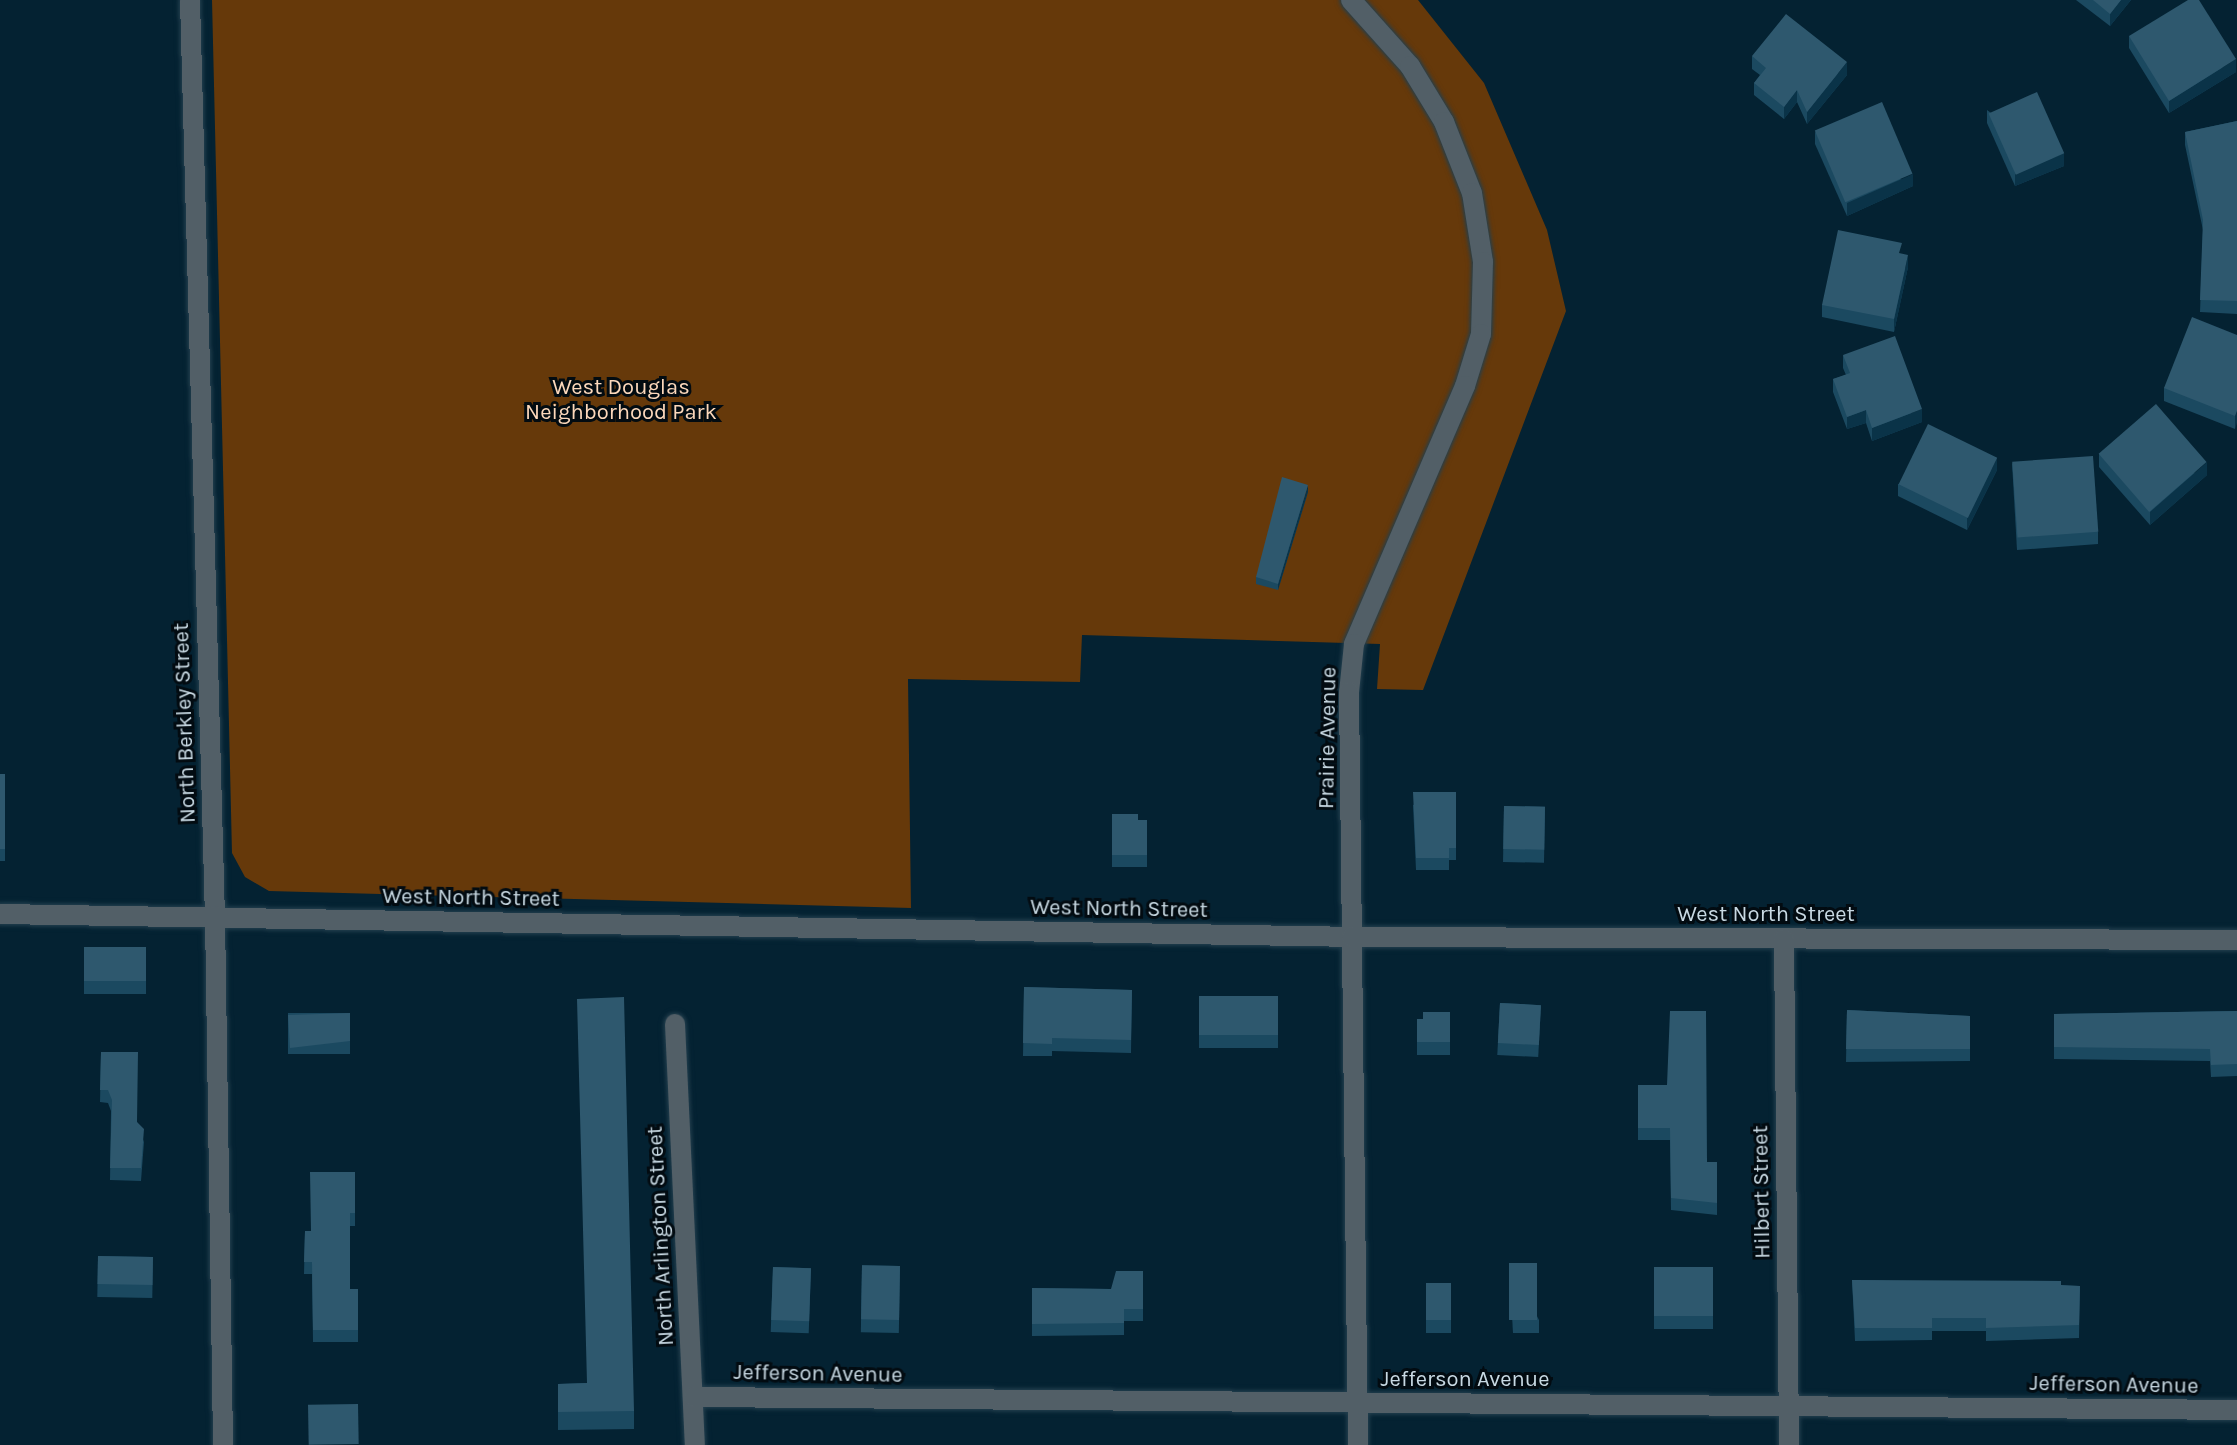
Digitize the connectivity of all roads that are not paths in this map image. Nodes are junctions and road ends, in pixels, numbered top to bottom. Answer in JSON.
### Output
{"nodes":[{"id":1,"x":190,"y":0,"type":"edge"},
{"id":2,"x":1351,"y":0,"type":"edge"},
{"id":3,"x":0,"y":914,"type":"edge"},
{"id":4,"x":215,"y":916,"type":"junction"},
{"id":5,"x":1352,"y":937,"type":"junction"},
{"id":6,"x":1784,"y":939,"type":"junction"},
{"id":7,"x":2237,"y":940,"type":"edge"},
{"id":8,"x":675,"y":1024,"type":"dead end"},
{"id":9,"x":694,"y":1397,"type":"junction"},
{"id":10,"x":1358,"y":1403,"type":"junction"},
{"id":11,"x":1788,"y":1406,"type":"junction"},
{"id":12,"x":2237,"y":1410,"type":"edge"},
{"id":13,"x":223,"y":1445,"type":"edge"},
{"id":14,"x":695,"y":1445,"type":"edge"},
{"id":15,"x":1358,"y":1445,"type":"edge"},
{"id":16,"x":1789,"y":1445,"type":"edge"}],
"edges":[{"from":1,"to":4,"type":"street","name":"North Berkley Street"},
{"from":2,"to":5,"type":"street","name":"Prairie Avenue"},
{"from":3,"to":4,"type":"street","name":"West North Street"},
{"from":4,"to":5,"type":"street","name":"West North Street"},
{"from":4,"to":13,"type":"street","name":"North Berkley Street"},
{"from":5,"to":6,"type":"street","name":"West North Street"},
{"from":5,"to":10,"type":"street","name":"Prairie Avenue"},
{"from":6,"to":7,"type":"street","name":"West North Street"},
{"from":6,"to":11,"type":"street","name":"Hilbert Street"},
{"from":8,"to":9,"type":"street","name":"North Arlington Street"},
{"from":9,"to":10,"type":"street","name":"Jefferson Avenue"},
{"from":9,"to":14,"type":"street","name":"North Arlington Street"},
{"from":10,"to":11,"type":"street","name":"Jefferson Avenue"},
{"from":10,"to":15,"type":"street","name":"Prairie Avenue"},
{"from":11,"to":12,"type":"street","name":"Jefferson Avenue"},
{"from":11,"to":16,"type":"street","name":"Hilbert Street"}]}
